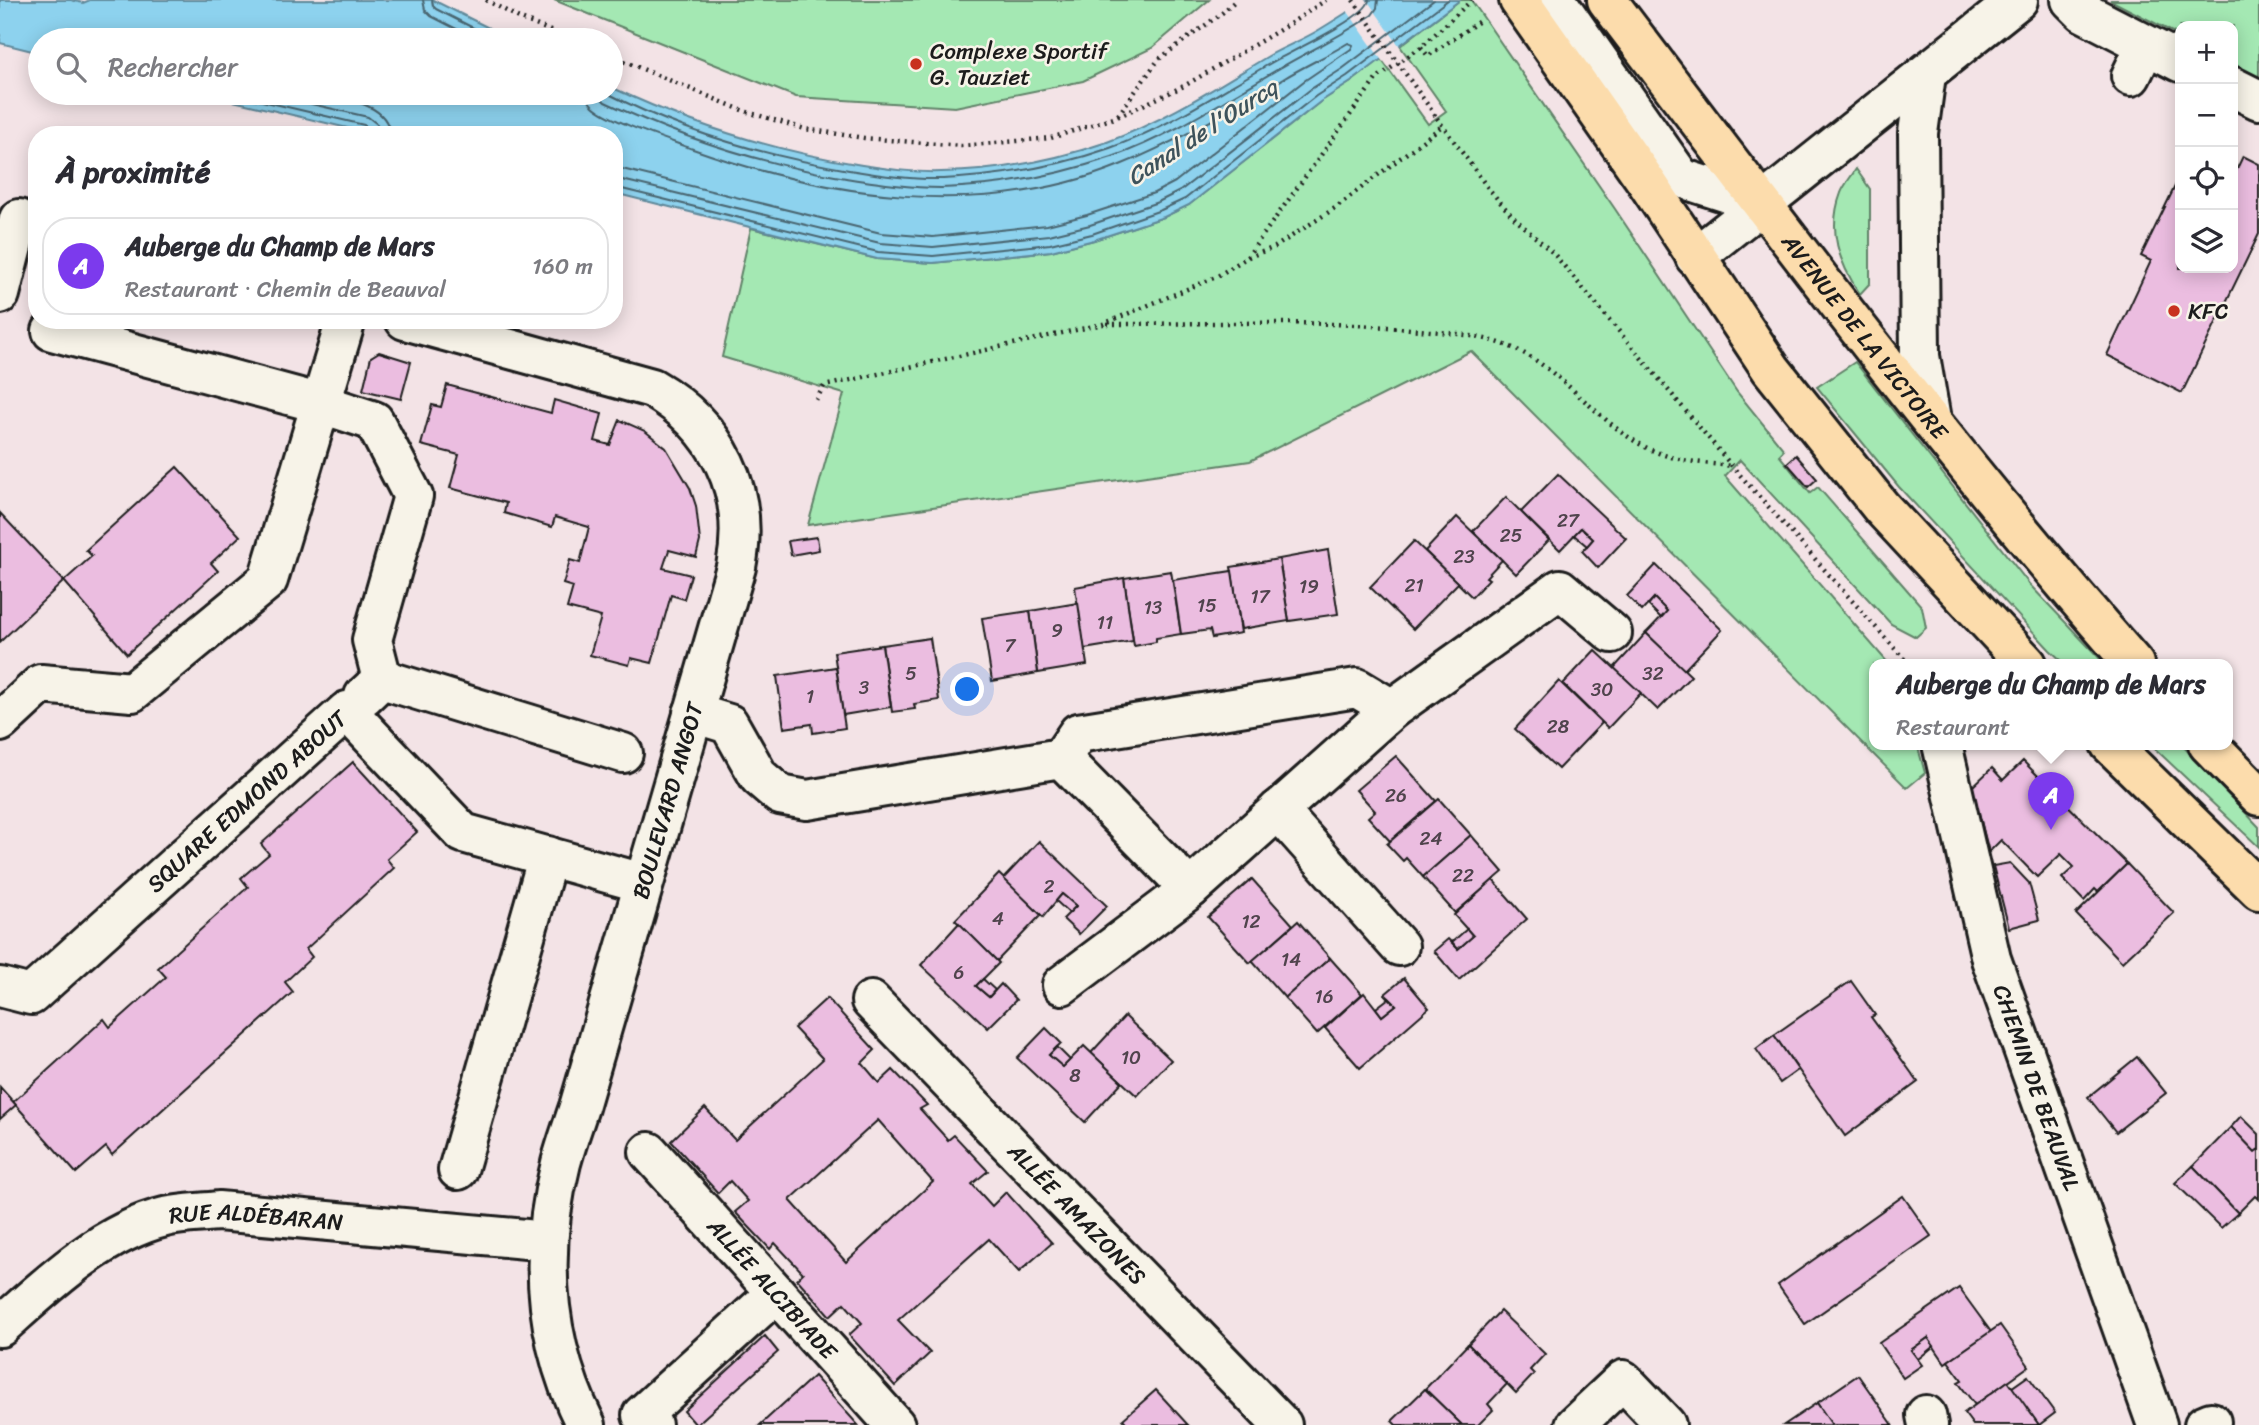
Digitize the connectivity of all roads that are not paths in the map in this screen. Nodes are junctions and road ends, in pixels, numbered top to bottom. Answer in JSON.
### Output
{"nodes":[{"id":1,"x":1519,"y":0,"type":"edge"},
{"id":2,"x":1556,"y":0,"type":"edge"},
{"id":3,"x":1607,"y":0,"type":"edge"},
{"id":4,"x":2018,"y":0,"type":"edge"},
{"id":5,"x":2071,"y":0,"type":"edge"},
{"id":6,"x":2175,"y":62,"type":"edge"},
{"id":7,"x":1926,"y":75,"type":"junction"},
{"id":8,"x":2238,"y":90,"type":"edge"},
{"id":9,"x":2259,"y":100,"type":"edge"},
{"id":10,"x":1762,"y":204,"type":"junction"},
{"id":11,"x":19,"y":220,"type":"edge"},
{"id":12,"x":1695,"y":257,"type":"junction"},
{"id":13,"x":0,"y":294,"type":"edge"},
{"id":14,"x":343,"y":329,"type":"edge"},
{"id":15,"x":438,"y":329,"type":"edge"},
{"id":16,"x":52,"y":331,"type":"dead end"},
{"id":17,"x":322,"y":404,"type":"junction"},
{"id":18,"x":1931,"y":420,"type":"junction"},
{"id":19,"x":1612,"y":633,"type":"dead end"},
{"id":20,"x":2013,"y":659,"type":"edge"},
{"id":21,"x":2130,"y":659,"type":"edge"},
{"id":22,"x":382,"y":679,"type":"junction"},
{"id":23,"x":1392,"y":709,"type":"junction"},
{"id":24,"x":347,"y":711,"type":"junction"},
{"id":25,"x":694,"y":713,"type":"junction"},
{"id":26,"x":0,"y":722,"type":"edge"},
{"id":27,"x":1943,"y":750,"type":"edge"},
{"id":28,"x":2116,"y":750,"type":"edge"},
{"id":29,"x":2214,"y":750,"type":"edge"},
{"id":30,"x":623,"y":753,"type":"dead end"},
{"id":31,"x":1061,"y":758,"type":"junction"},
{"id":32,"x":2259,"y":796,"type":"edge"},
{"id":33,"x":1278,"y":810,"type":"junction"},
{"id":34,"x":548,"y":856,"type":"junction"},
{"id":35,"x":643,"y":883,"type":"junction"},
{"id":36,"x":1189,"y":889,"type":"junction"},
{"id":37,"x":2259,"y":890,"type":"edge"},
{"id":38,"x":1399,"y":946,"type":"dead end"},
{"id":39,"x":1062,"y":985,"type":"dead end"},
{"id":40,"x":0,"y":987,"type":"edge"},
{"id":41,"x":871,"y":1000,"type":"dead end"},
{"id":42,"x":649,"y":1152,"type":"dead end"},
{"id":43,"x":458,"y":1170,"type":"dead end"},
{"id":44,"x":548,"y":1241,"type":"junction"},
{"id":45,"x":776,"y":1293,"type":"junction"},
{"id":46,"x":0,"y":1327,"type":"edge"},
{"id":47,"x":586,"y":1425,"type":"edge"},
{"id":48,"x":652,"y":1425,"type":"edge"},
{"id":49,"x":895,"y":1425,"type":"edge"},
{"id":50,"x":1282,"y":1425,"type":"edge"},
{"id":51,"x":1574,"y":1425,"type":"edge"},
{"id":52,"x":1666,"y":1425,"type":"edge"},
{"id":53,"x":2157,"y":1425,"type":"edge"}],
"edges":[{"from":1,"to":12,"type":"main road"},
{"from":2,"to":10,"type":"street"},
{"from":3,"to":10,"type":"main road","name":"AVENUE DE LA VICTOIRE"},
{"from":4,"to":7,"type":"street"},
{"from":5,"to":6,"type":"street"},
{"from":7,"to":10,"type":"street"},
{"from":7,"to":18,"type":"street"},
{"from":8,"to":9,"type":"street"},
{"from":10,"to":12,"type":"street"},
{"from":10,"to":18,"type":"main road","name":"AVENUE DE LA VICTOIRE"},
{"from":11,"to":13,"type":"street"},
{"from":12,"to":20,"type":"main road"},
{"from":14,"to":17,"type":"street"},
{"from":15,"to":25,"type":"street","name":"BOULEVARD ANGOT"},
{"from":16,"to":17,"type":"street"},
{"from":17,"to":22,"type":"street"},
{"from":17,"to":26,"type":"street"},
{"from":18,"to":21,"type":"main road","name":"AVENUE DE LA VICTOIRE"},
{"from":19,"to":23,"type":"street"},
{"from":22,"to":24,"type":"street"},
{"from":22,"to":30,"type":"street"},
{"from":23,"to":31,"type":"street"},
{"from":23,"to":33,"type":"street"},
{"from":24,"to":34,"type":"street","name":"SQUARE EDMOND ABOUT"},
{"from":24,"to":40,"type":"street","name":"SQUARE EDMOND ABOUT"},
{"from":25,"to":31,"type":"street"},
{"from":25,"to":35,"type":"street","name":"BOULEVARD ANGOT"},
{"from":27,"to":53,"type":"street","name":"CHEMIN DE BEAUVAL"},
{"from":28,"to":37,"type":"main road"},
{"from":29,"to":32,"type":"main road"},
{"from":31,"to":36,"type":"street"},
{"from":33,"to":36,"type":"street"},
{"from":33,"to":38,"type":"street"},
{"from":34,"to":35,"type":"street","name":"SQUARE EDMOND ABOUT"},
{"from":34,"to":43,"type":"street"},
{"from":35,"to":44,"type":"street","name":"BOULEVARD ANGOT"},
{"from":36,"to":39,"type":"street"},
{"from":41,"to":50,"type":"street","name":"ALLÉE AMAZONES"},
{"from":42,"to":45,"type":"street","name":"ALLÉE ALCIBIADE"},
{"from":44,"to":46,"type":"street","name":"RUE ALDÉBARAN"},
{"from":44,"to":47,"type":"street","name":"BOULEVARD ANGOT"},
{"from":45,"to":48,"type":"street"},
{"from":45,"to":49,"type":"street","name":"ALLÉE ALCIBIADE"},
{"from":51,"to":52,"type":"street"}]}
